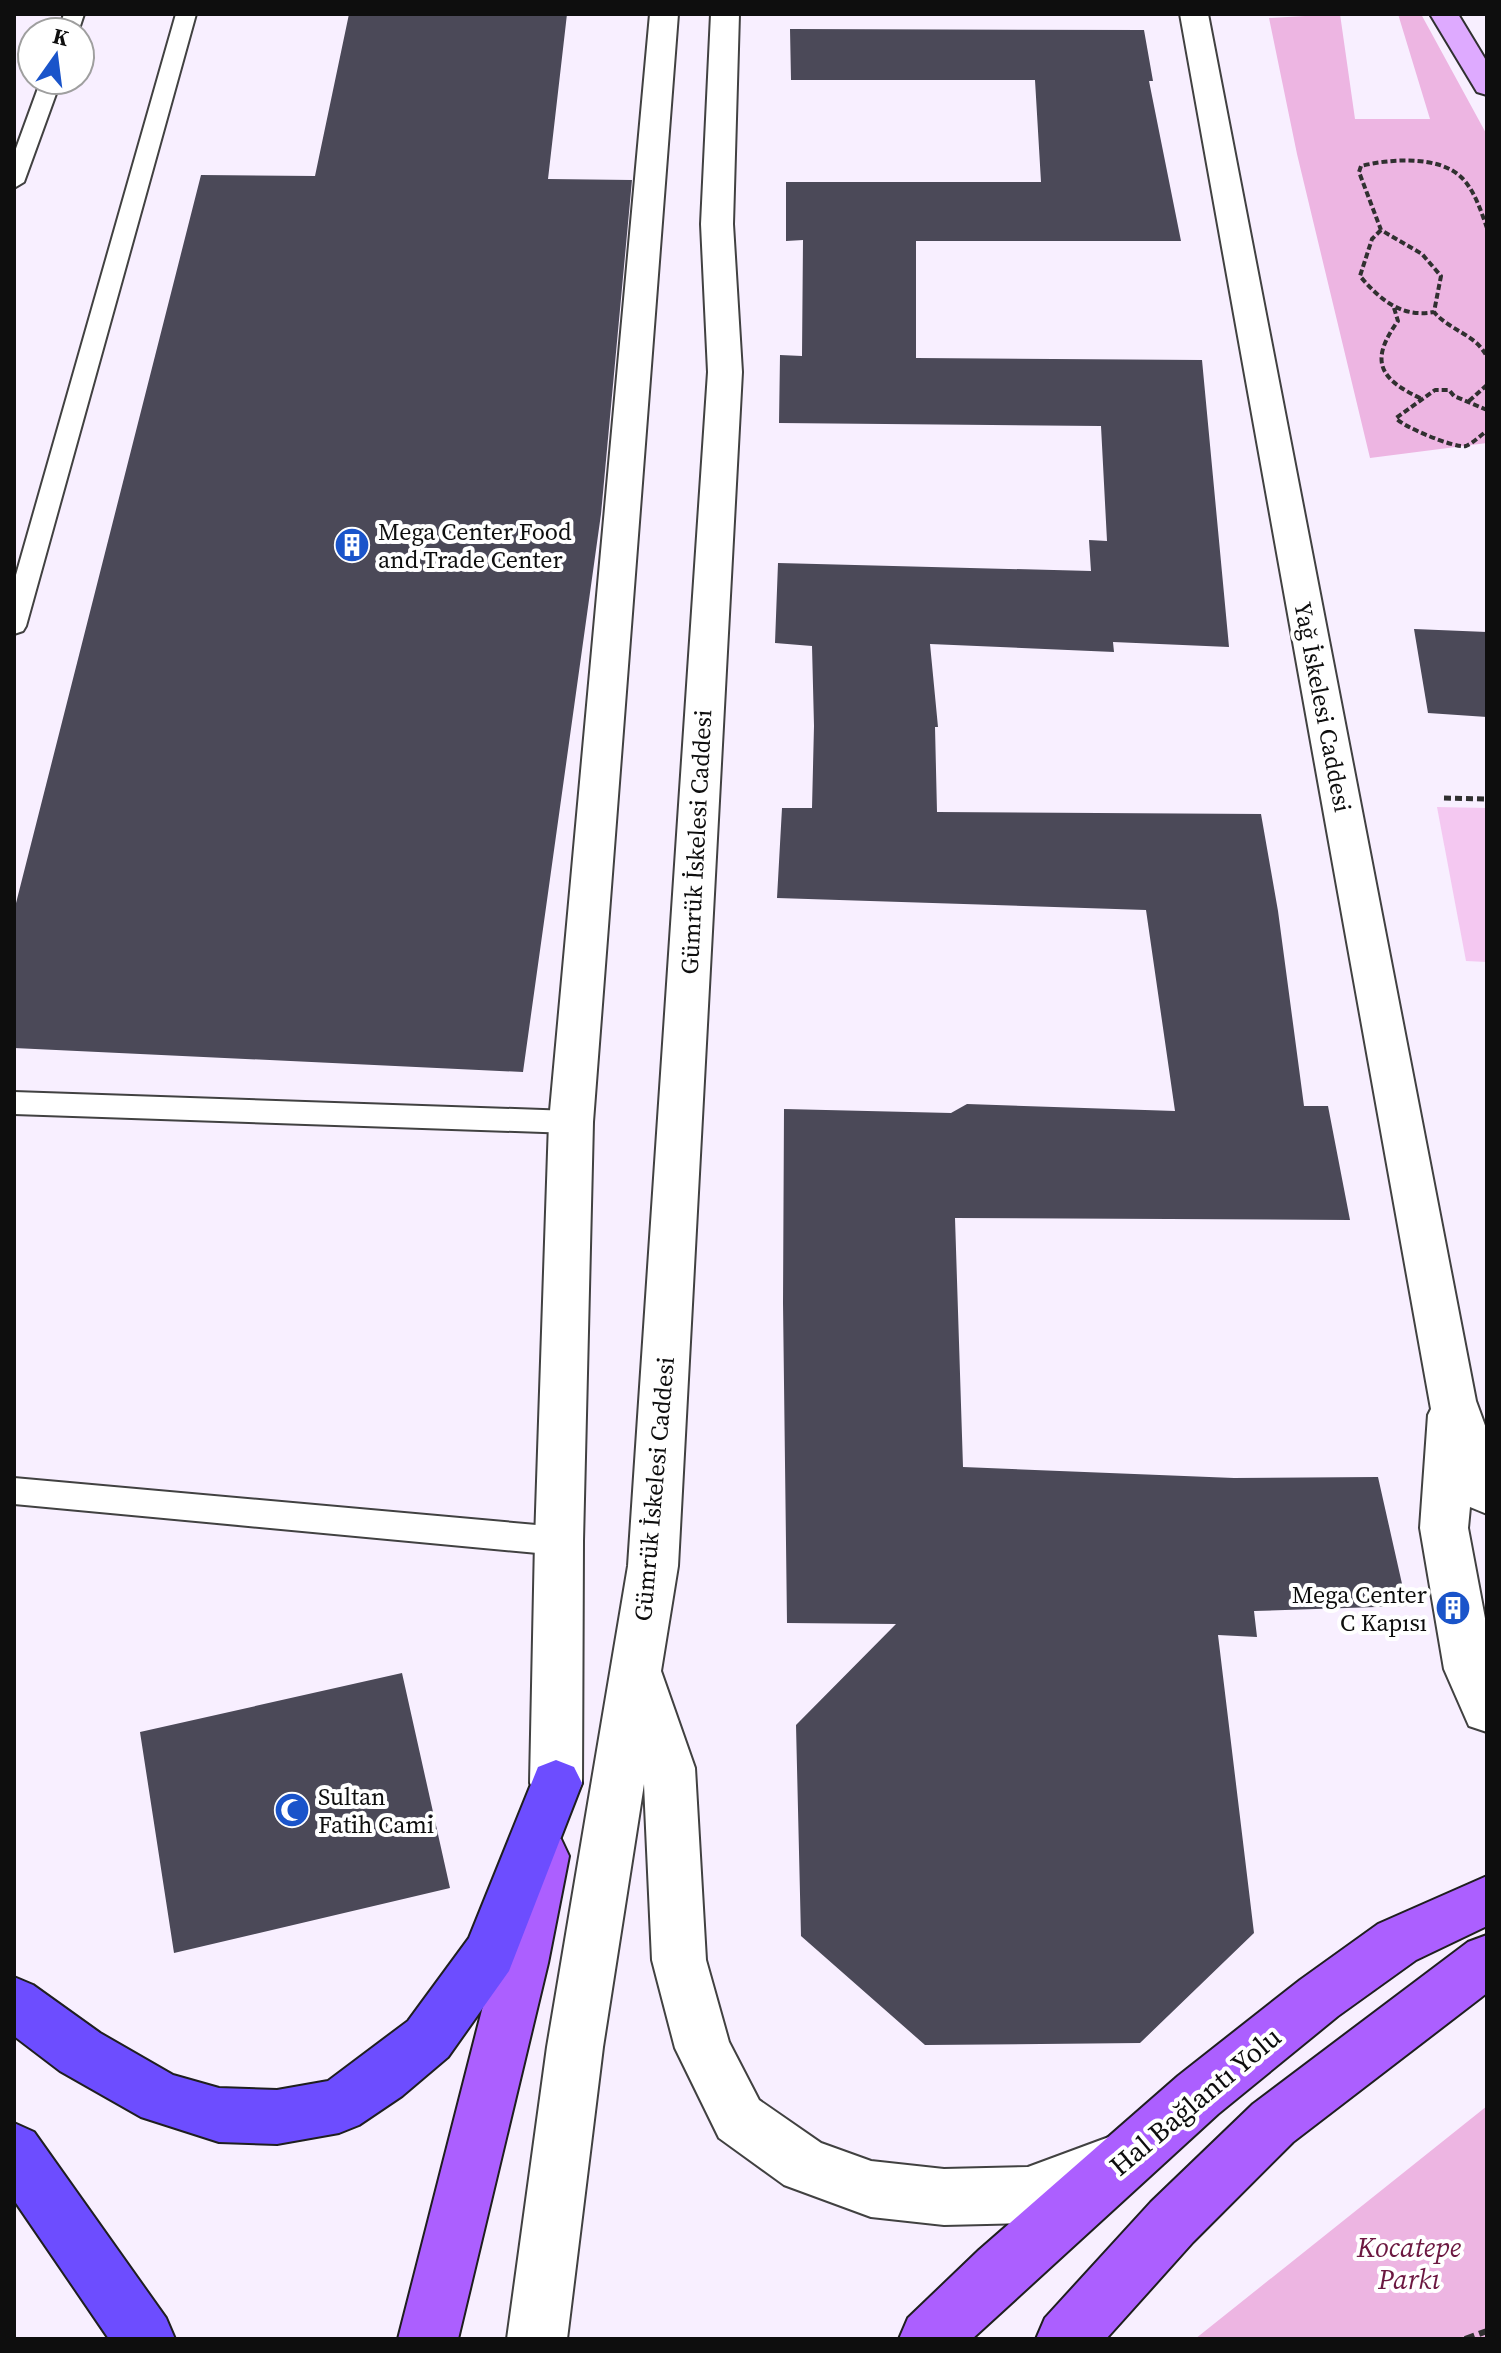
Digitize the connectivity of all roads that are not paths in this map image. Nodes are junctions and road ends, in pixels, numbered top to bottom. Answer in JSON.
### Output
{"nodes":[{"id":1,"x":186,"y":14,"type":"edge"},
{"id":2,"x":664,"y":14,"type":"edge"},
{"id":3,"x":725,"y":14,"type":"edge"},
{"id":4,"x":1194,"y":14,"type":"edge"},
{"id":5,"x":1444,"y":14,"type":"edge"},
{"id":6,"x":1482,"y":70,"type":"edge"},
{"id":7,"x":45,"y":96,"type":"edge"},
{"id":8,"x":14,"y":182,"type":"edge"},
{"id":9,"x":14,"y":626,"type":"edge"},
{"id":10,"x":14,"y":1103,"type":"edge"},
{"id":11,"x":571,"y":1122,"type":"junction"},
{"id":12,"x":1452,"y":1401,"type":"junction"},
{"id":13,"x":14,"y":1491,"type":"edge"},
{"id":14,"x":1487,"y":1494,"type":"edge"},
{"id":15,"x":559,"y":1541,"type":"junction"},
{"id":16,"x":636,"y":1669,"type":"junction"},
{"id":17,"x":1487,"y":1710,"type":"edge"},
{"id":18,"x":556,"y":1783,"type":"junction"},
{"id":19,"x":1487,"y":1900,"type":"edge"},
{"id":20,"x":1487,"y":1960,"type":"edge"},
{"id":21,"x":14,"y":2003,"type":"edge"},
{"id":22,"x":14,"y":2151,"type":"edge"},
{"id":23,"x":1128,"y":2158,"type":"junction"},
{"id":24,"x":145,"y":2339,"type":"edge"},
{"id":25,"x":428,"y":2339,"type":"edge"},
{"id":26,"x":537,"y":2339,"type":"edge"},
{"id":27,"x":929,"y":2339,"type":"edge"},
{"id":28,"x":1066,"y":2339,"type":"edge"}],
"edges":[{"from":1,"to":9,"type":"lane"},
{"from":2,"to":11,"type":"street"},
{"from":3,"to":16,"type":"street","name":"Gümrük İskelesi Caddesi"},
{"from":4,"to":12,"type":"street","name":"Yağ İskelesi Caddesi"},
{"from":5,"to":6,"type":"main road"},
{"from":7,"to":8,"type":"lane"},
{"from":10,"to":11,"type":"lane"},
{"from":11,"to":15,"type":"street"},
{"from":12,"to":14,"type":"street"},
{"from":12,"to":17,"type":"street"},
{"from":13,"to":15,"type":"lane"},
{"from":15,"to":18,"type":"street"},
{"from":16,"to":23,"type":"street"},
{"from":16,"to":26,"type":"street","name":"Gümrük İskelesi Caddesi"},
{"from":18,"to":21,"type":"highway"},
{"from":18,"to":25,"type":"main road"},
{"from":19,"to":23,"type":"main road","name":"Hal Bağlantı Yolu"},
{"from":20,"to":28,"type":"main road"},
{"from":22,"to":24,"type":"highway"},
{"from":23,"to":27,"type":"main road","name":"Hal Bağlantı Yolu"}]}
